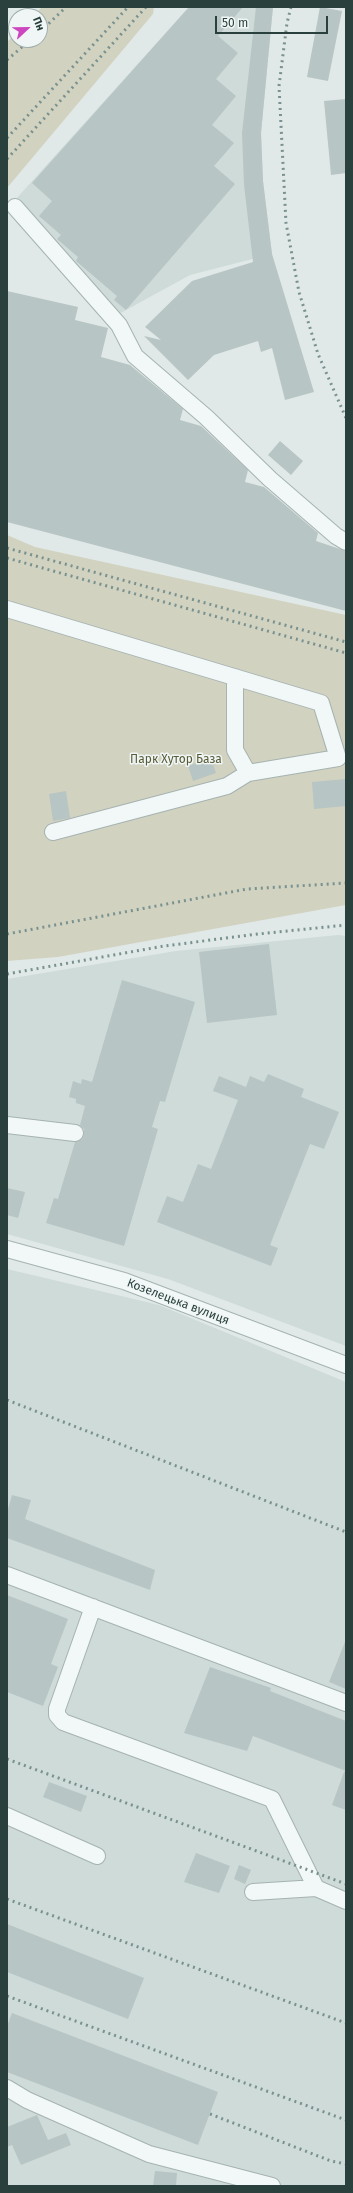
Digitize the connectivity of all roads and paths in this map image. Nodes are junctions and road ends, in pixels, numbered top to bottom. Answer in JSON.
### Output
{"nodes":[{"id":1,"x":15,"y":207,"type":"dead end"},
{"id":2,"x":346,"y":542,"type":"edge"},
{"id":3,"x":7,"y":608,"type":"edge"},
{"id":4,"x":235,"y":677,"type":"junction"},
{"id":5,"x":248,"y":773,"type":"junction"},
{"id":6,"x":53,"y":832,"type":"dead end"},
{"id":7,"x":7,"y":1125,"type":"edge"},
{"id":8,"x":75,"y":1133,"type":"dead end"},
{"id":9,"x":7,"y":1249,"type":"edge"},
{"id":10,"x":346,"y":1365,"type":"edge"},
{"id":11,"x":7,"y":1575,"type":"edge"},
{"id":12,"x":93,"y":1607,"type":"junction"},
{"id":13,"x":346,"y":1703,"type":"edge"},
{"id":14,"x":7,"y":1816,"type":"edge"},
{"id":15,"x":97,"y":1856,"type":"dead end"},
{"id":16,"x":316,"y":1888,"type":"junction"},
{"id":17,"x":253,"y":1892,"type":"dead end"},
{"id":18,"x":346,"y":1901,"type":"edge"},
{"id":19,"x":7,"y":2088,"type":"edge"},
{"id":20,"x":272,"y":2186,"type":"edge"}],
"edges":[{"from":1,"to":2,"type":"street"},
{"from":3,"to":4,"type":"street"},
{"from":4,"to":5,"type":"street"},
{"from":4,"to":5,"type":"street"},
{"from":5,"to":6,"type":"street"},
{"from":7,"to":8,"type":"street"},
{"from":9,"to":10,"type":"street","name":"Козелецька вулиця"},
{"from":11,"to":12,"type":"street"},
{"from":12,"to":13,"type":"street"},
{"from":12,"to":16,"type":"street"},
{"from":14,"to":15,"type":"street"},
{"from":16,"to":17,"type":"street"},
{"from":16,"to":18,"type":"street"},
{"from":19,"to":20,"type":"street"}]}
